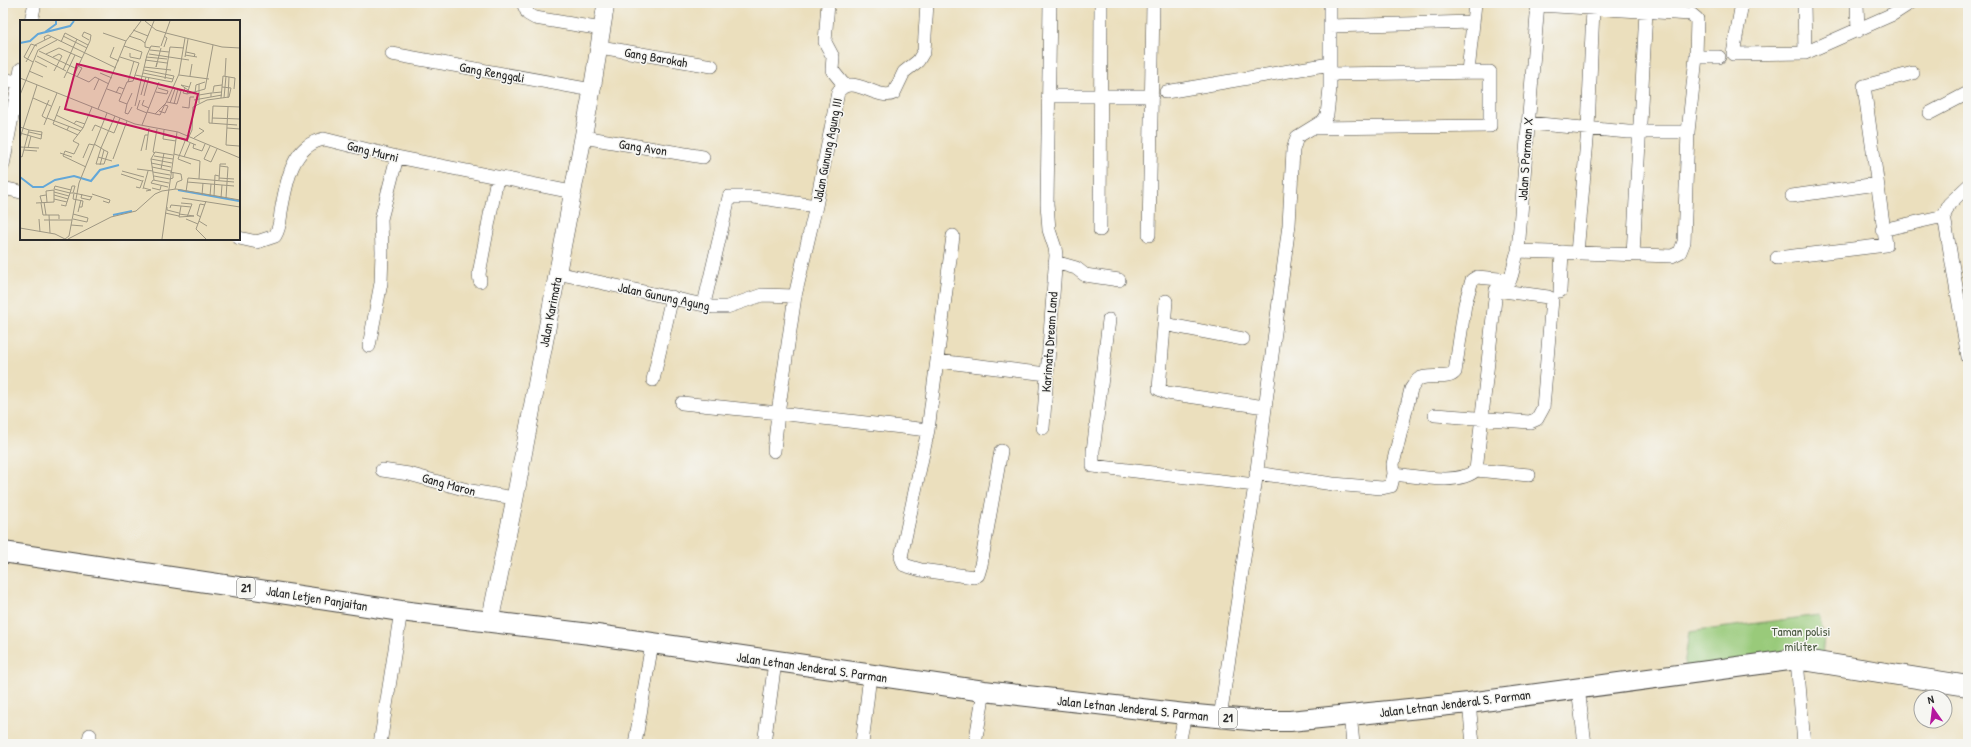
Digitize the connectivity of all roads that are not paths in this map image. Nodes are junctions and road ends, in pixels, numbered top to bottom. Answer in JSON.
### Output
{"nodes":[{"id":1,"x":35,"y":3,"type":"edge"},
{"id":2,"x":523,"y":3,"type":"edge"},
{"id":3,"x":606,"y":3,"type":"edge"},
{"id":4,"x":828,"y":3,"type":"edge"},
{"id":5,"x":927,"y":3,"type":"edge"},
{"id":6,"x":1050,"y":3,"type":"edge"},
{"id":7,"x":1101,"y":3,"type":"edge"},
{"id":8,"x":1153,"y":3,"type":"edge"},
{"id":9,"x":1330,"y":3,"type":"edge"},
{"id":10,"x":1475,"y":3,"type":"edge"},
{"id":11,"x":1742,"y":3,"type":"edge"},
{"id":12,"x":1804,"y":3,"type":"edge"},
{"id":13,"x":1856,"y":3,"type":"edge"},
{"id":14,"x":1910,"y":3,"type":"edge"},
{"id":15,"x":1538,"y":4,"type":"edge"},
{"id":16,"x":1593,"y":8,"type":"junction"},
{"id":17,"x":1646,"y":11,"type":"junction"},
{"id":18,"x":31,"y":20,"type":"edge"},
{"id":19,"x":1473,"y":22,"type":"junction"},
{"id":20,"x":1330,"y":26,"type":"junction"},
{"id":21,"x":602,"y":29,"type":"junction"},
{"id":22,"x":1858,"y":31,"type":"junction"},
{"id":23,"x":600,"y":47,"type":"junction"},
{"id":24,"x":1804,"y":53,"type":"junction"},
{"id":25,"x":392,"y":54,"type":"dead end"},
{"id":26,"x":1696,"y":57,"type":"junction"},
{"id":27,"x":1720,"y":57,"type":"dead end"},
{"id":28,"x":712,"y":66,"type":"dead end"},
{"id":29,"x":1330,"y":69,"type":"junction"},
{"id":30,"x":1468,"y":72,"type":"junction"},
{"id":31,"x":20,"y":73,"type":"edge"},
{"id":32,"x":1913,"y":73,"type":"dead end"},
{"id":33,"x":3,"y":79,"type":"edge"},
{"id":34,"x":18,"y":82,"type":"junction"},
{"id":35,"x":845,"y":86,"type":"junction"},
{"id":36,"x":592,"y":90,"type":"junction"},
{"id":37,"x":1166,"y":92,"type":"dead end"},
{"id":38,"x":1968,"y":93,"type":"edge"},
{"id":39,"x":1048,"y":96,"type":"junction"},
{"id":40,"x":1152,"y":96,"type":"junction"},
{"id":41,"x":1102,"y":97,"type":"junction"},
{"id":42,"x":1930,"y":113,"type":"dead end"},
{"id":43,"x":1528,"y":123,"type":"junction"},
{"id":44,"x":1310,"y":128,"type":"junction"},
{"id":45,"x":1588,"y":129,"type":"junction"},
{"id":46,"x":1639,"y":132,"type":"junction"},
{"id":47,"x":1688,"y":132,"type":"junction"},
{"id":48,"x":583,"y":137,"type":"junction"},
{"id":49,"x":397,"y":157,"type":"junction"},
{"id":50,"x":703,"y":157,"type":"dead end"},
{"id":51,"x":3,"y":165,"type":"edge"},
{"id":52,"x":497,"y":178,"type":"junction"},
{"id":53,"x":1877,"y":184,"type":"junction"},
{"id":54,"x":1968,"y":186,"type":"edge"},
{"id":55,"x":3,"y":188,"type":"edge"},
{"id":56,"x":20,"y":192,"type":"edge"},
{"id":57,"x":572,"y":192,"type":"junction"},
{"id":58,"x":1792,"y":196,"type":"dead end"},
{"id":59,"x":816,"y":206,"type":"junction"},
{"id":60,"x":1944,"y":216,"type":"junction"},
{"id":61,"x":1100,"y":230,"type":"dead end"},
{"id":62,"x":1882,"y":230,"type":"junction"},
{"id":63,"x":1149,"y":235,"type":"dead end"},
{"id":64,"x":954,"y":236,"type":"dead end"},
{"id":65,"x":240,"y":238,"type":"edge"},
{"id":66,"x":1518,"y":251,"type":"junction"},
{"id":67,"x":1562,"y":252,"type":"junction"},
{"id":68,"x":1577,"y":253,"type":"junction"},
{"id":69,"x":1633,"y":255,"type":"junction"},
{"id":70,"x":1777,"y":258,"type":"dead end"},
{"id":71,"x":1055,"y":259,"type":"junction"},
{"id":72,"x":557,"y":273,"type":"junction"},
{"id":73,"x":1119,"y":280,"type":"dead end"},
{"id":74,"x":480,"y":282,"type":"dead end"},
{"id":75,"x":1560,"y":291,"type":"dead end"},
{"id":76,"x":795,"y":296,"type":"junction"},
{"id":77,"x":672,"y":297,"type":"junction"},
{"id":78,"x":1166,"y":301,"type":"dead end"},
{"id":79,"x":704,"y":304,"type":"junction"},
{"id":80,"x":1109,"y":320,"type":"dead end"},
{"id":81,"x":1164,"y":324,"type":"junction"},
{"id":82,"x":1243,"y":339,"type":"dead end"},
{"id":83,"x":368,"y":346,"type":"dead end"},
{"id":84,"x":1968,"y":357,"type":"edge"},
{"id":85,"x":938,"y":361,"type":"junction"},
{"id":86,"x":1047,"y":374,"type":"junction"},
{"id":87,"x":654,"y":380,"type":"dead end"},
{"id":88,"x":682,"y":403,"type":"dead end"},
{"id":89,"x":1265,"y":407,"type":"junction"},
{"id":90,"x":778,"y":413,"type":"junction"},
{"id":91,"x":1435,"y":415,"type":"dead end"},
{"id":92,"x":1481,"y":418,"type":"junction"},
{"id":93,"x":1043,"y":428,"type":"dead end"},
{"id":94,"x":928,"y":430,"type":"junction"},
{"id":95,"x":774,"y":451,"type":"dead end"},
{"id":96,"x":1001,"y":451,"type":"dead end"},
{"id":97,"x":382,"y":470,"type":"dead end"},
{"id":98,"x":1476,"y":470,"type":"junction"},
{"id":99,"x":1394,"y":474,"type":"junction"},
{"id":100,"x":1529,"y":475,"type":"dead end"},
{"id":101,"x":1256,"y":479,"type":"junction"},
{"id":102,"x":515,"y":498,"type":"junction"},
{"id":103,"x":3,"y":552,"type":"edge"},
{"id":104,"x":401,"y":611,"type":"junction"},
{"id":105,"x":490,"y":621,"type":"junction"},
{"id":106,"x":652,"y":643,"type":"junction"},
{"id":107,"x":1797,"y":660,"type":"junction"},
{"id":108,"x":775,"y":662,"type":"junction"},
{"id":109,"x":870,"y":675,"type":"junction"},
{"id":110,"x":1968,"y":686,"type":"edge"},
{"id":111,"x":1578,"y":688,"type":"junction"},
{"id":112,"x":984,"y":691,"type":"junction"},
{"id":113,"x":1469,"y":703,"type":"junction"},
{"id":114,"x":1185,"y":714,"type":"junction"},
{"id":115,"x":1350,"y":714,"type":"junction"},
{"id":116,"x":1220,"y":718,"type":"junction"},
{"id":117,"x":380,"y":744,"type":"edge"},
{"id":118,"x":634,"y":744,"type":"edge"},
{"id":119,"x":764,"y":744,"type":"edge"},
{"id":120,"x":862,"y":744,"type":"edge"},
{"id":121,"x":975,"y":744,"type":"edge"},
{"id":122,"x":1179,"y":744,"type":"edge"},
{"id":123,"x":1353,"y":744,"type":"edge"},
{"id":124,"x":1474,"y":744,"type":"edge"},
{"id":125,"x":1585,"y":744,"type":"edge"},
{"id":126,"x":1803,"y":744,"type":"edge"}],
"edges":[{"from":1,"to":18,"type":"street"},
{"from":2,"to":21,"type":"street"},
{"from":3,"to":21,"type":"main road","name":"Jalan Karimata"},
{"from":4,"to":35,"type":"street"},
{"from":5,"to":35,"type":"street","name":"Jalan Gunung Agung III"},
{"from":6,"to":39,"type":"street","name":"Karimata Dream Land"},
{"from":7,"to":41,"type":"street"},
{"from":8,"to":40,"type":"street"},
{"from":9,"to":20,"type":"street"},
{"from":10,"to":19,"type":"street"},
{"from":11,"to":24,"type":"street"},
{"from":12,"to":24,"type":"street"},
{"from":13,"to":22,"type":"street"},
{"from":14,"to":22,"type":"street"},
{"from":15,"to":16,"type":"street"},
{"from":15,"to":43,"type":"street","name":"Jalan S Parman X"},
{"from":16,"to":17,"type":"street"},
{"from":16,"to":45,"type":"street"},
{"from":17,"to":26,"type":"street"},
{"from":17,"to":46,"type":"street"},
{"from":19,"to":20,"type":"street"},
{"from":19,"to":30,"type":"street"},
{"from":20,"to":29,"type":"street"},
{"from":21,"to":23,"type":"main road","name":"Jalan Karimata"},
{"from":22,"to":24,"type":"street"},
{"from":23,"to":28,"type":"street","name":"Gang Barokah"},
{"from":23,"to":36,"type":"main road","name":"Jalan Karimata"},
{"from":25,"to":36,"type":"street","name":"Gang Renggali"},
{"from":26,"to":27,"type":"street"},
{"from":26,"to":47,"type":"street"},
{"from":29,"to":30,"type":"street"},
{"from":29,"to":37,"type":"street"},
{"from":29,"to":44,"type":"street"},
{"from":30,"to":44,"type":"street"},
{"from":31,"to":34,"type":"street"},
{"from":32,"to":53,"type":"street"},
{"from":33,"to":34,"type":"street"},
{"from":34,"to":51,"type":"street"},
{"from":35,"to":59,"type":"street","name":"Jalan Gunung Agung III"},
{"from":36,"to":48,"type":"main road","name":"Jalan Karimata"},
{"from":38,"to":42,"type":"street"},
{"from":39,"to":41,"type":"street"},
{"from":39,"to":71,"type":"street","name":"Karimata Dream Land"},
{"from":40,"to":41,"type":"street"},
{"from":40,"to":63,"type":"street"},
{"from":41,"to":61,"type":"street"},
{"from":43,"to":45,"type":"street"},
{"from":43,"to":66,"type":"street","name":"Jalan S Parman X"},
{"from":44,"to":89,"type":"street"},
{"from":45,"to":46,"type":"street"},
{"from":45,"to":68,"type":"street"},
{"from":46,"to":47,"type":"street"},
{"from":46,"to":69,"type":"street"},
{"from":47,"to":69,"type":"street"},
{"from":48,"to":50,"type":"street","name":"Gang Avon"},
{"from":48,"to":57,"type":"main road","name":"Jalan Karimata"},
{"from":49,"to":52,"type":"street","name":"Gang Murni"},
{"from":49,"to":65,"type":"street","name":"Gang Murni"},
{"from":49,"to":83,"type":"street"},
{"from":52,"to":57,"type":"street","name":"Gang Murni"},
{"from":52,"to":74,"type":"street"},
{"from":53,"to":58,"type":"street"},
{"from":53,"to":62,"type":"street"},
{"from":54,"to":60,"type":"street"},
{"from":55,"to":56,"type":"street"},
{"from":57,"to":72,"type":"main road","name":"Jalan Karimata"},
{"from":59,"to":76,"type":"street","name":"Jalan Gunung Agung III"},
{"from":59,"to":79,"type":"street"},
{"from":60,"to":62,"type":"street"},
{"from":60,"to":84,"type":"street"},
{"from":62,"to":70,"type":"street"},
{"from":64,"to":85,"type":"street"},
{"from":66,"to":67,"type":"street"},
{"from":66,"to":99,"type":"street","name":"Jalan S Parman X"},
{"from":67,"to":68,"type":"street"},
{"from":67,"to":75,"type":"street"},
{"from":68,"to":69,"type":"street"},
{"from":71,"to":73,"type":"street"},
{"from":71,"to":86,"type":"street","name":"Karimata Dream Land"},
{"from":72,"to":77,"type":"street","name":"Jalan Gunung Agung"},
{"from":72,"to":102,"type":"main road","name":"Jalan Karimata"},
{"from":76,"to":79,"type":"street","name":"Jalan Gunung Agung"},
{"from":76,"to":90,"type":"street","name":"Jalan Gunung Agung III"},
{"from":77,"to":79,"type":"street","name":"Jalan Gunung Agung"},
{"from":77,"to":87,"type":"street"},
{"from":78,"to":81,"type":"street"},
{"from":80,"to":101,"type":"street"},
{"from":81,"to":82,"type":"street"},
{"from":81,"to":89,"type":"street"},
{"from":85,"to":86,"type":"street"},
{"from":85,"to":94,"type":"street"},
{"from":86,"to":93,"type":"street","name":"Karimata Dream Land"},
{"from":88,"to":90,"type":"street"},
{"from":89,"to":101,"type":"street"},
{"from":90,"to":94,"type":"street"},
{"from":90,"to":95,"type":"street","name":"Jalan Gunung Agung III"},
{"from":91,"to":92,"type":"street"},
{"from":92,"to":92,"type":"street"},
{"from":92,"to":98,"type":"street"},
{"from":94,"to":96,"type":"street"},
{"from":97,"to":102,"type":"street","name":"Gang Maron"},
{"from":98,"to":99,"type":"street"},
{"from":98,"to":100,"type":"street"},
{"from":99,"to":101,"type":"street"},
{"from":101,"to":116,"type":"street"},
{"from":102,"to":105,"type":"main road","name":"Jalan Karimata"},
{"from":103,"to":104,"type":"highway","name":"Jalan Letjen Panjaitan","number":"21"},
{"from":104,"to":105,"type":"highway","name":"Jalan Letjen Panjaitan","number":"21"},
{"from":104,"to":117,"type":"street"},
{"from":105,"to":106,"type":"highway","name":"Jalan Letnan Jenderal S. Parman","number":"21"},
{"from":106,"to":108,"type":"highway","name":"Jalan Letnan Jenderal S. Parman","number":"21"},
{"from":106,"to":118,"type":"street"},
{"from":107,"to":110,"type":"highway","name":"Jalan Letnan Jenderal S. Parman","number":"21"},
{"from":107,"to":111,"type":"highway","name":"Jalan Letnan Jenderal S. Parman","number":"21"},
{"from":107,"to":126,"type":"street"},
{"from":108,"to":109,"type":"highway","name":"Jalan Letnan Jenderal S. Parman","number":"21"},
{"from":108,"to":119,"type":"street"},
{"from":109,"to":112,"type":"highway","name":"Jalan Letnan Jenderal S. Parman","number":"21"},
{"from":109,"to":120,"type":"street"},
{"from":111,"to":113,"type":"highway","name":"Jalan Letnan Jenderal S. Parman","number":"21"},
{"from":111,"to":125,"type":"street"},
{"from":112,"to":114,"type":"highway","name":"Jalan Letnan Jenderal S. Parman","number":"21"},
{"from":112,"to":121,"type":"street"},
{"from":113,"to":115,"type":"highway","name":"Jalan Letnan Jenderal S. Parman","number":"21"},
{"from":113,"to":124,"type":"street"},
{"from":114,"to":116,"type":"highway","name":"Jalan Letnan Jenderal S. Parman","number":"21"},
{"from":114,"to":122,"type":"street"},
{"from":115,"to":116,"type":"highway","name":"Jalan Letnan Jenderal S. Parman","number":"21"},
{"from":115,"to":123,"type":"street"}]}
